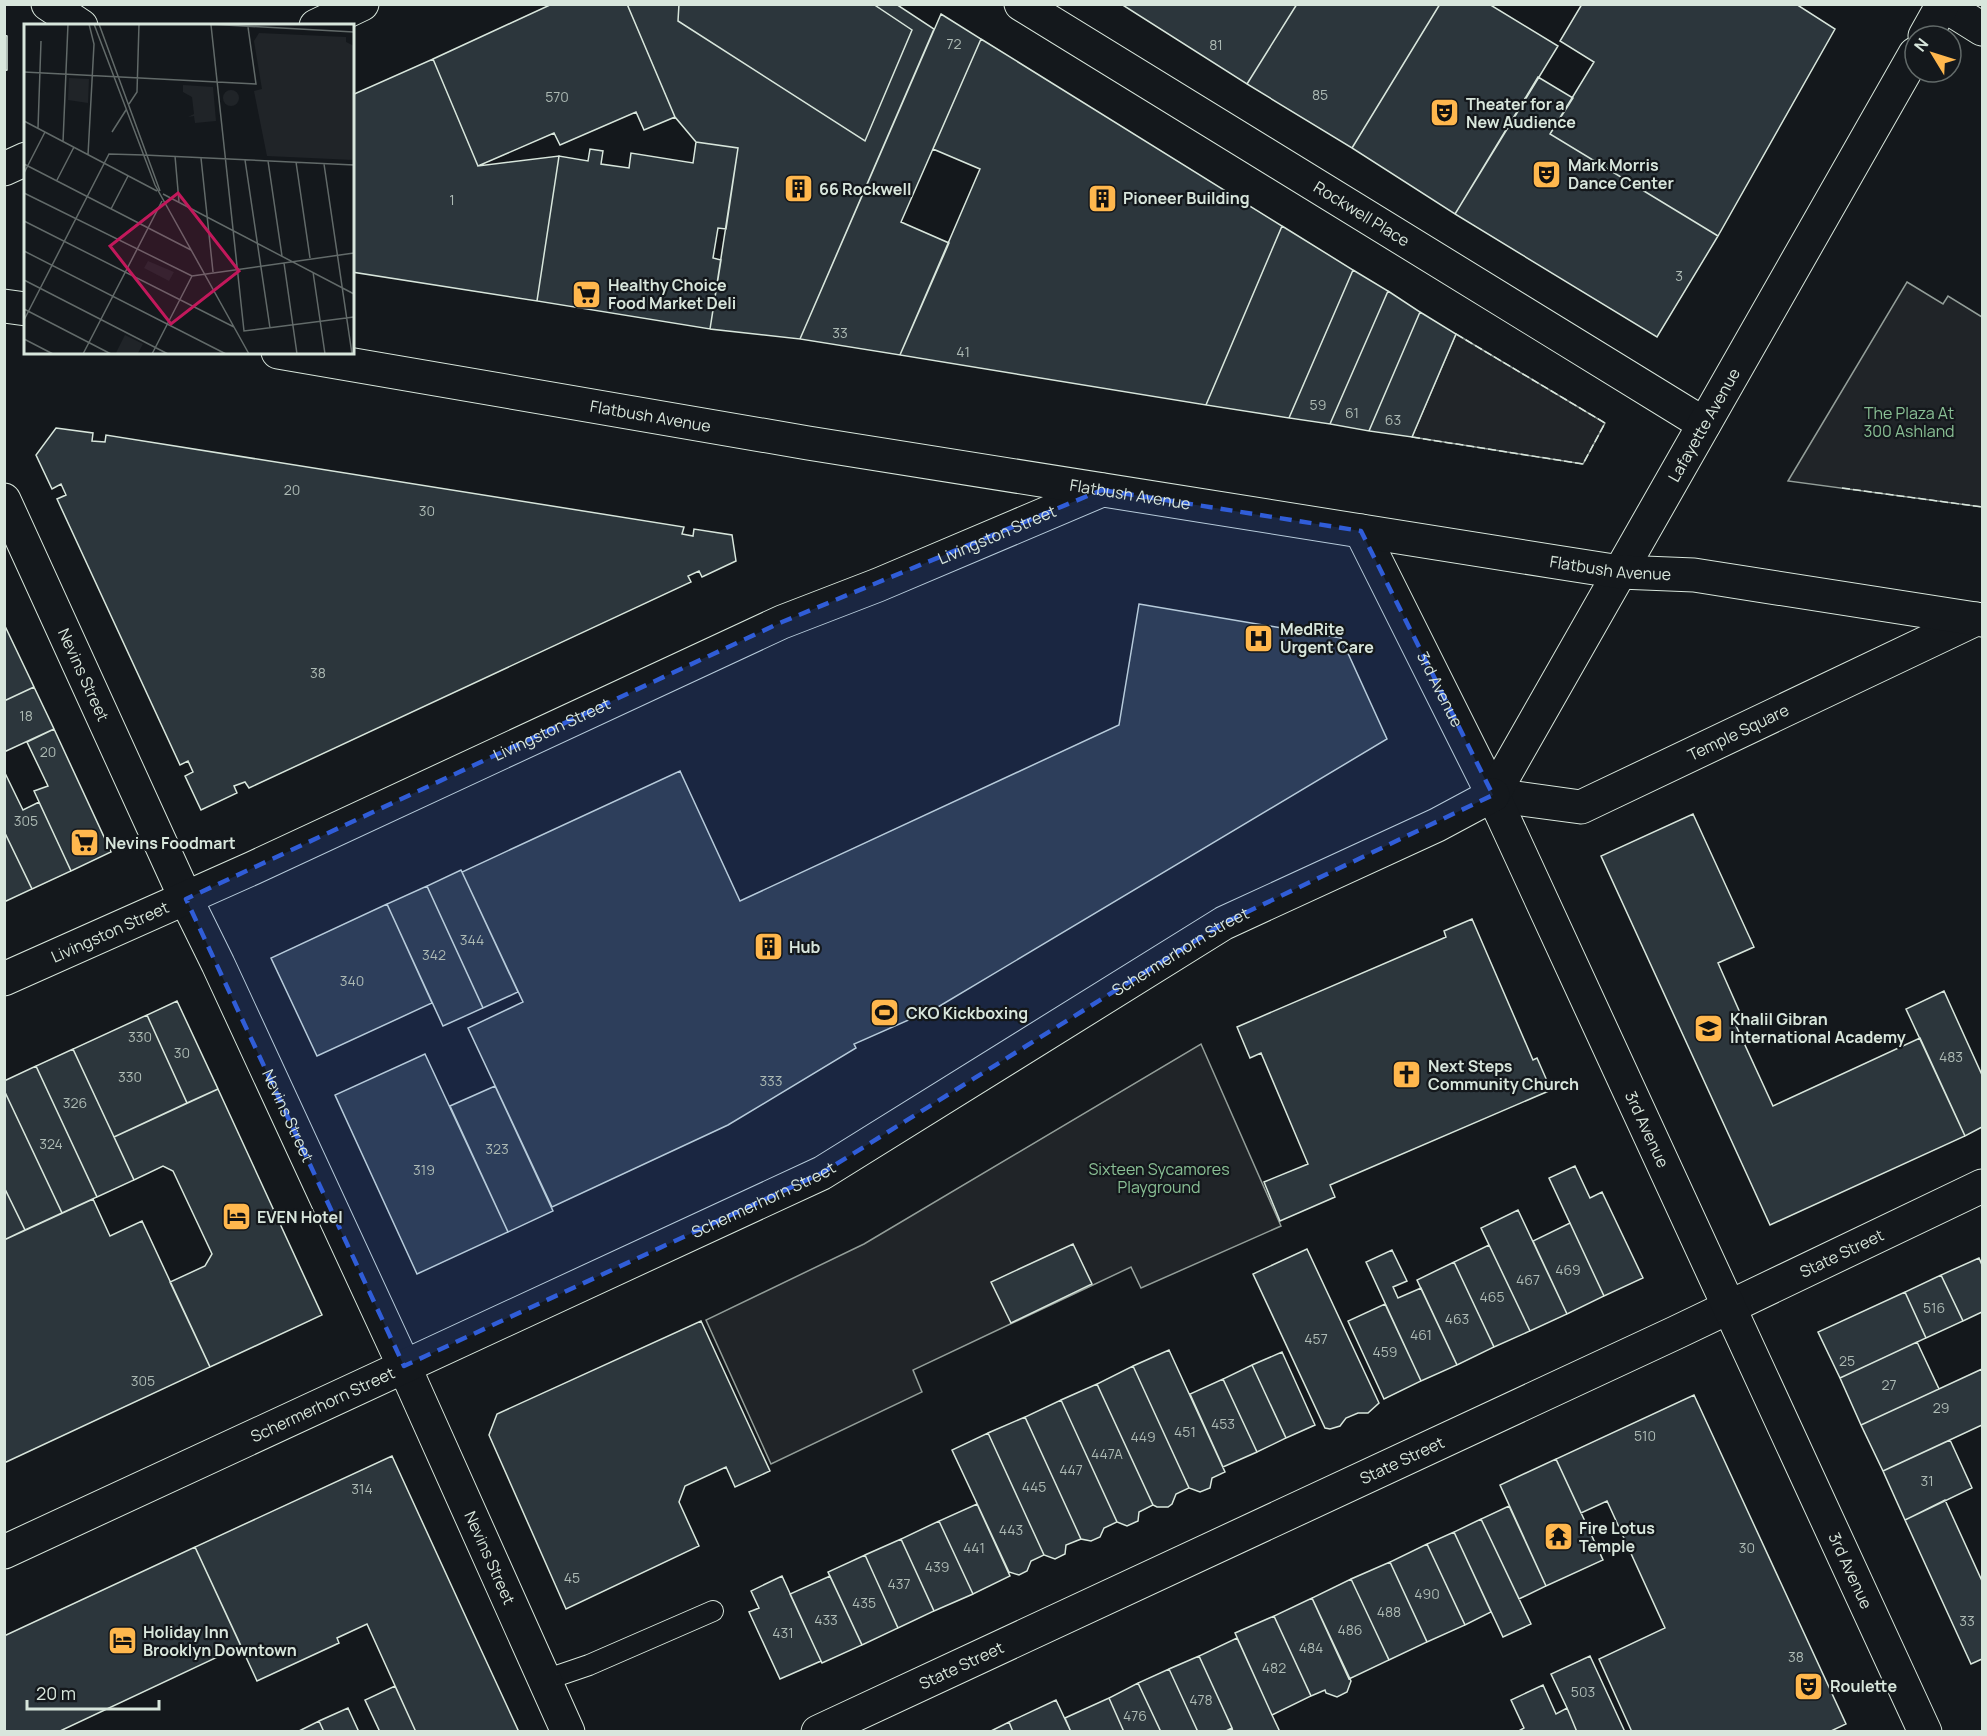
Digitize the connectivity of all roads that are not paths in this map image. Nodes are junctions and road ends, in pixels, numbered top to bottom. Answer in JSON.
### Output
{"nodes":[{"id":1,"x":48,"y":4,"type":"edge"},
{"id":2,"x":362,"y":4,"type":"edge"},
{"id":3,"x":1021,"y":4,"type":"edge"},
{"id":4,"x":1942,"y":5,"type":"edge"},
{"id":5,"x":78,"y":24,"type":"edge"},
{"id":6,"x":320,"y":24,"type":"edge"},
{"id":7,"x":1932,"y":24,"type":"edge"},
{"id":8,"x":1983,"y":29,"type":"edge"},
{"id":9,"x":1903,"y":75,"type":"edge"},
{"id":10,"x":24,"y":160,"type":"edge"},
{"id":11,"x":4,"y":169,"type":"edge"},
{"id":12,"x":4,"y":306,"type":"edge"},
{"id":13,"x":24,"y":309,"type":"edge"},
{"id":14,"x":290,"y":354,"type":"edge"},
{"id":15,"x":1704,"y":424,"type":"junction"},
{"id":16,"x":1102,"y":490,"type":"junction"},
{"id":17,"x":4,"y":501,"type":"edge"},
{"id":18,"x":1361,"y":531,"type":"junction"},
{"id":19,"x":1620,"y":572,"type":"junction"},
{"id":20,"x":1979,"y":620,"type":"edge"},
{"id":21,"x":1493,"y":795,"type":"junction"},
{"id":22,"x":186,"y":899,"type":"junction"},
{"id":23,"x":4,"y":979,"type":"edge"},
{"id":24,"x":1983,"y":1186,"type":"edge"},
{"id":25,"x":1730,"y":1307,"type":"junction"},
{"id":26,"x":404,"y":1366,"type":"junction"},
{"id":27,"x":4,"y":1552,"type":"edge"},
{"id":28,"x":713,"y":1611,"type":"dead end"},
{"id":29,"x":545,"y":1680,"type":"junction"},
{"id":30,"x":568,"y":1731,"type":"edge"},
{"id":31,"x":818,"y":1731,"type":"edge"},
{"id":32,"x":1925,"y":1731,"type":"edge"}],
"edges":[{"from":1,"to":5,"type":"street"},
{"from":2,"to":6,"type":"street"},
{"from":3,"to":15,"type":"street","name":"Rockwell Place"},
{"from":4,"to":7,"type":"street"},
{"from":4,"to":8,"type":"street"},
{"from":9,"to":15,"type":"street","name":"Lafayette Avenue"},
{"from":10,"to":11,"type":"street"},
{"from":12,"to":13,"type":"street"},
{"from":14,"to":16,"type":"street","name":"Flatbush Avenue"},
{"from":15,"to":19,"type":"street","name":"Lafayette Avenue"},
{"from":16,"to":18,"type":"street","name":"Flatbush Avenue"},
{"from":16,"to":22,"type":"street","name":"Livingston Street"},
{"from":17,"to":22,"type":"street","name":"Nevins Street"},
{"from":18,"to":19,"type":"street","name":"Flatbush Avenue"},
{"from":18,"to":21,"type":"street","name":"3rd Avenue"},
{"from":19,"to":20,"type":"street","name":"Flatbush Avenue"},
{"from":19,"to":21,"type":"street","name":"Lafayette Avenue"},
{"from":20,"to":21,"type":"street","name":"Temple Square"},
{"from":21,"to":25,"type":"street","name":"3rd Avenue"},
{"from":21,"to":26,"type":"street","name":"Schermerhorn Street"},
{"from":22,"to":23,"type":"street","name":"Livingston Street"},
{"from":22,"to":26,"type":"street","name":"Nevins Street"},
{"from":24,"to":25,"type":"street","name":"State Street"},
{"from":25,"to":31,"type":"street","name":"State Street"},
{"from":25,"to":32,"type":"street","name":"3rd Avenue"},
{"from":26,"to":27,"type":"street","name":"Schermerhorn Street"},
{"from":26,"to":29,"type":"street","name":"Nevins Street"},
{"from":28,"to":29,"type":"lane"},
{"from":29,"to":30,"type":"street","name":"Nevins Street"}]}
